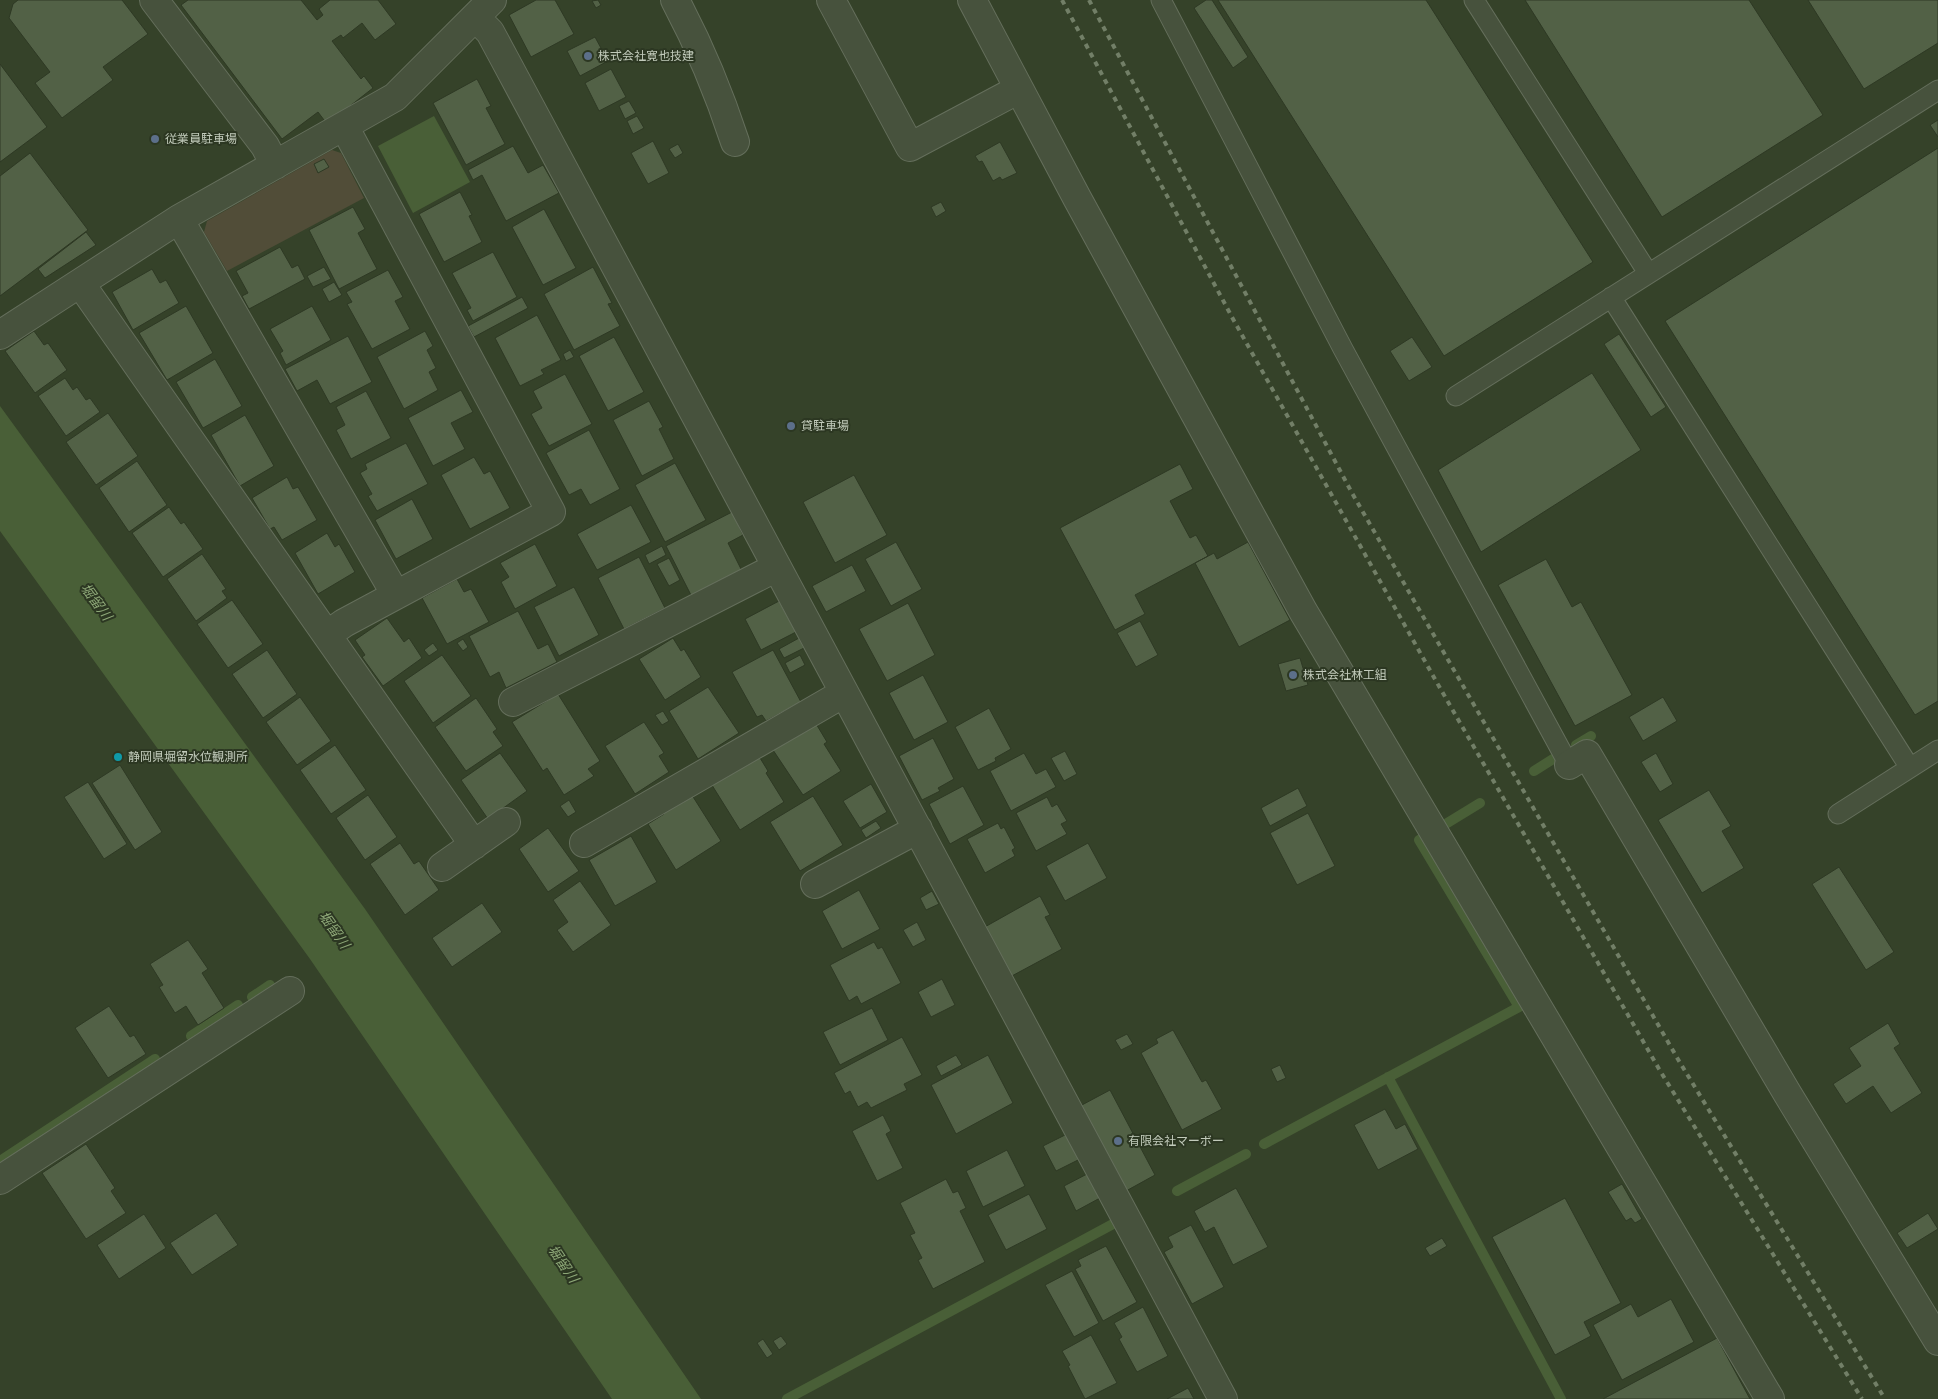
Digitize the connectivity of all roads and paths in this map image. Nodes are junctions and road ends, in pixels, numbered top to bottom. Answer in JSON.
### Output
{"nodes":[{"id":1,"x":154,"y":0,"type":"edge"},
{"id":2,"x":675,"y":0,"type":"edge"},
{"id":3,"x":831,"y":0,"type":"edge"},
{"id":4,"x":972,"y":0,"type":"edge"},
{"id":5,"x":1161,"y":0,"type":"edge"},
{"id":6,"x":1474,"y":0,"type":"edge"},
{"id":7,"x":483,"y":8,"type":"edge"},
{"id":8,"x":1019,"y":89,"type":"junction"},
{"id":9,"x":1938,"y":90,"type":"edge"},
{"id":10,"x":344,"y":126,"type":"junction"},
{"id":11,"x":735,"y":142,"type":"dead end"},
{"id":12,"x":275,"y":165,"type":"junction"},
{"id":13,"x":179,"y":219,"type":"junction"},
{"id":14,"x":1648,"y":274,"type":"junction"},
{"id":15,"x":80,"y":283,"type":"junction"},
{"id":16,"x":1611,"y":297,"type":"junction"},
{"id":17,"x":0,"y":335,"type":"edge"},
{"id":18,"x":1456,"y":396,"type":"dead end"},
{"id":19,"x":777,"y":567,"type":"junction"},
{"id":20,"x":396,"y":595,"type":"junction"},
{"id":21,"x":327,"y":635,"type":"junction"},
{"id":22,"x":844,"y":693,"type":"junction"},
{"id":23,"x":513,"y":702,"type":"dead end"},
{"id":24,"x":1938,"y":750,"type":"edge"},
{"id":25,"x":1569,"y":765,"type":"joint"},
{"id":26,"x":1910,"y":768,"type":"junction"},
{"id":27,"x":1838,"y":814,"type":"dead end"},
{"id":28,"x":506,"y":822,"type":"dead end"},
{"id":29,"x":918,"y":829,"type":"junction"},
{"id":30,"x":584,"y":843,"type":"dead end"},
{"id":31,"x":474,"y":845,"type":"junction"},
{"id":32,"x":442,"y":867,"type":"dead end"},
{"id":33,"x":815,"y":884,"type":"dead end"},
{"id":34,"x":290,"y":991,"type":"dead end"},
{"id":35,"x":0,"y":1180,"type":"edge"},
{"id":36,"x":1938,"y":1341,"type":"edge"},
{"id":37,"x":1223,"y":1399,"type":"edge"},
{"id":38,"x":1770,"y":1399,"type":"edge"}],
"edges":[{"from":1,"to":12,"type":"street"},
{"from":2,"to":11,"type":"street"},
{"from":3,"to":8,"type":"street"},
{"from":4,"to":8,"type":"street"},
{"from":5,"to":25,"type":"lane"},
{"from":6,"to":14,"type":"lane"},
{"from":7,"to":10,"type":"street"},
{"from":7,"to":19,"type":"street"},
{"from":8,"to":38,"type":"street"},
{"from":9,"to":14,"type":"lane"},
{"from":10,"to":12,"type":"street"},
{"from":10,"to":20,"type":"street"},
{"from":12,"to":13,"type":"street"},
{"from":13,"to":15,"type":"street"},
{"from":13,"to":20,"type":"street"},
{"from":14,"to":16,"type":"lane"},
{"from":15,"to":17,"type":"street"},
{"from":15,"to":21,"type":"street"},
{"from":16,"to":18,"type":"lane"},
{"from":16,"to":26,"type":"lane"},
{"from":19,"to":22,"type":"street"},
{"from":19,"to":23,"type":"street"},
{"from":20,"to":21,"type":"street"},
{"from":21,"to":31,"type":"street"},
{"from":22,"to":29,"type":"street"},
{"from":22,"to":30,"type":"street"},
{"from":24,"to":26,"type":"lane"},
{"from":25,"to":36,"type":"street"},
{"from":26,"to":27,"type":"lane"},
{"from":28,"to":31,"type":"street"},
{"from":29,"to":33,"type":"street"},
{"from":29,"to":37,"type":"street"},
{"from":31,"to":32,"type":"street"},
{"from":34,"to":35,"type":"street"}]}
